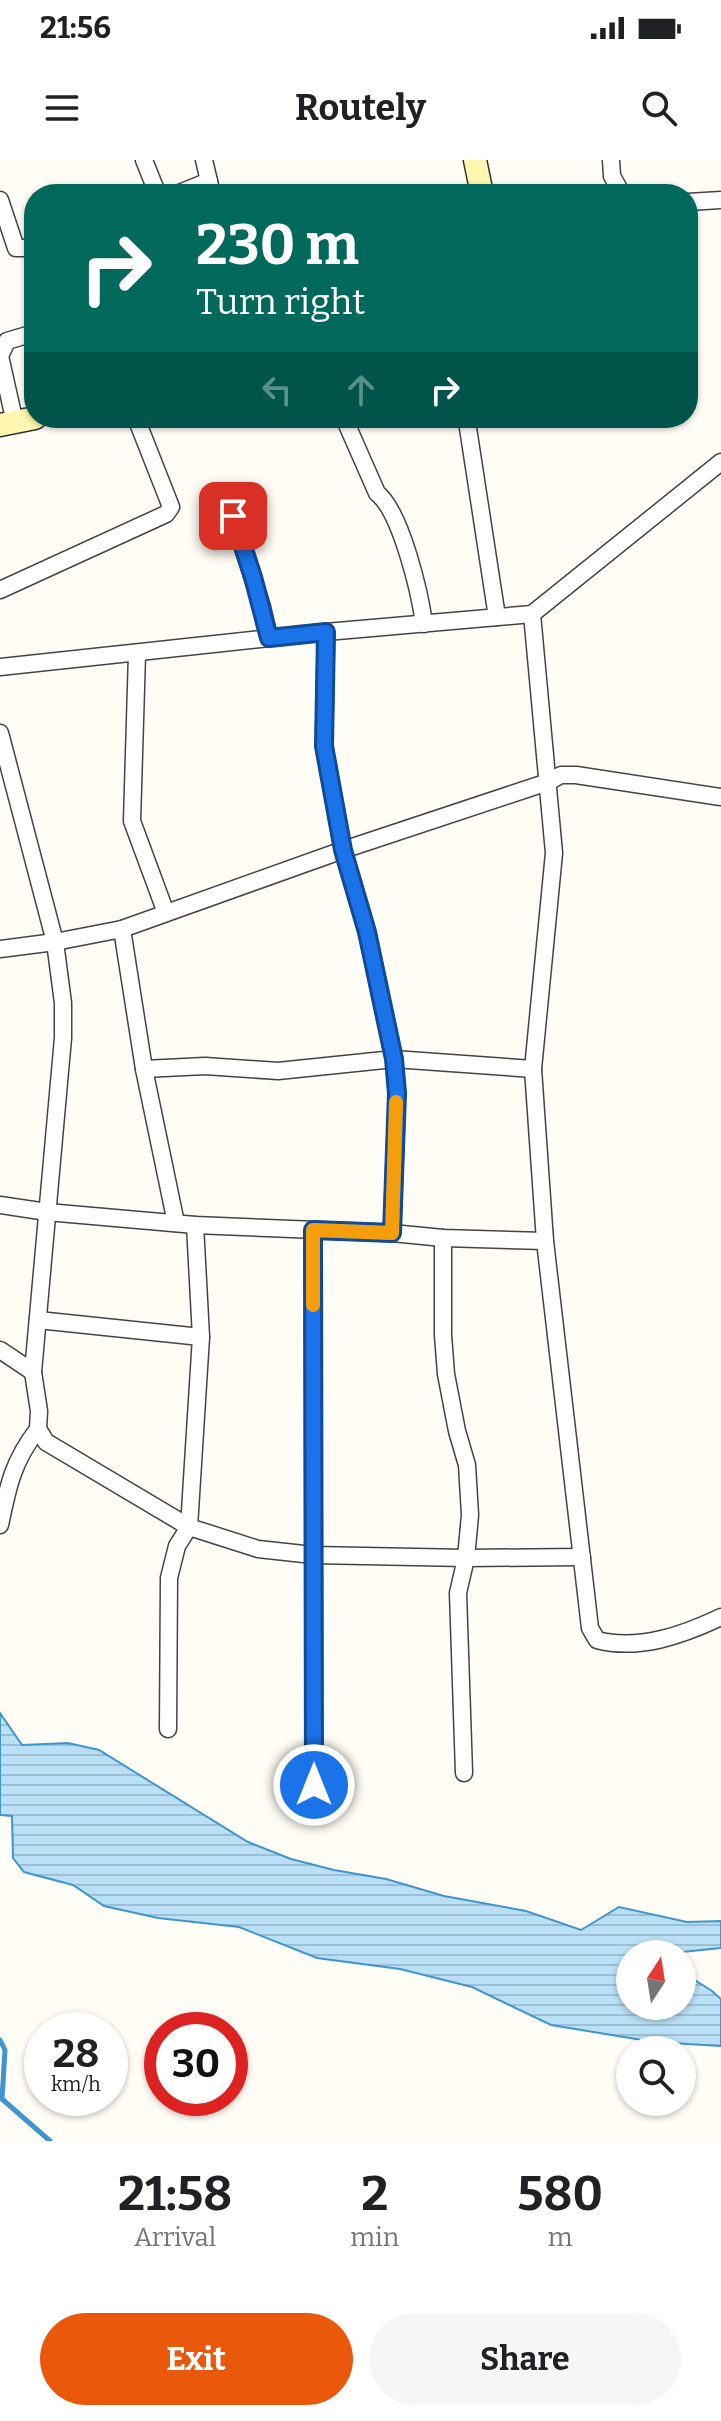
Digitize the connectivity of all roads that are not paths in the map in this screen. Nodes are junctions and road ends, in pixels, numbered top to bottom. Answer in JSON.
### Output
{"nodes":[{"id":1,"x":144,"y":160,"type":"edge"},
{"id":2,"x":204,"y":160,"type":"edge"},
{"id":3,"x":475,"y":160,"type":"edge"},
{"id":4,"x":611,"y":160,"type":"edge"},
{"id":5,"x":154,"y":184,"type":"edge"},
{"id":6,"x":209,"y":184,"type":"edge"},
{"id":7,"x":480,"y":184,"type":"edge"},
{"id":8,"x":616,"y":184,"type":"edge"},
{"id":9,"x":0,"y":200,"type":"edge"},
{"id":10,"x":721,"y":200,"type":"edge"},
{"id":11,"x":698,"y":201,"type":"edge"},
{"id":12,"x":24,"y":248,"type":"edge"},
{"id":13,"x":24,"y":336,"type":"edge"},
{"id":14,"x":17,"y":422,"type":"edge"},
{"id":15,"x":140,"y":428,"type":"edge"},
{"id":16,"x":348,"y":428,"type":"edge"},
{"id":17,"x":468,"y":428,"type":"dead end"},
{"id":18,"x":721,"y":462,"type":"edge"},
{"id":19,"x":233,"y":516,"type":"dead end"},
{"id":20,"x":0,"y":590,"type":"edge"},
{"id":21,"x":532,"y":614,"type":"junction"},
{"id":22,"x":497,"y":617,"type":"junction"},
{"id":23,"x":424,"y":624,"type":"junction"},
{"id":24,"x":326,"y":632,"type":"junction"},
{"id":25,"x":269,"y":638,"type":"junction"},
{"id":26,"x":0,"y":648,"type":"edge"},
{"id":27,"x":137,"y":654,"type":"junction"},
{"id":28,"x":2,"y":666,"type":"edge"},
{"id":29,"x":0,"y":733,"type":"edge"},
{"id":30,"x":548,"y":782,"type":"junction"},
{"id":31,"x":721,"y":797,"type":"edge"},
{"id":32,"x":343,"y":850,"type":"junction"},
{"id":33,"x":166,"y":913,"type":"junction"},
{"id":34,"x":122,"y":929,"type":"junction"},
{"id":35,"x":55,"y":942,"type":"junction"},
{"id":36,"x":0,"y":949,"type":"edge"},
{"id":37,"x":394,"y":1059,"type":"junction"},
{"id":38,"x":144,"y":1069,"type":"junction"},
{"id":39,"x":533,"y":1069,"type":"junction"},
{"id":40,"x":0,"y":1205,"type":"edge"},
{"id":41,"x":47,"y":1212,"type":"junction"},
{"id":42,"x":176,"y":1223,"type":"junction"},
{"id":43,"x":195,"y":1225,"type":"junction"},
{"id":44,"x":313,"y":1230,"type":"junction"},
{"id":45,"x":392,"y":1233,"type":"junction"},
{"id":46,"x":443,"y":1238,"type":"junction"},
{"id":47,"x":545,"y":1241,"type":"junction"},
{"id":48,"x":38,"y":1320,"type":"junction"},
{"id":49,"x":201,"y":1337,"type":"junction"},
{"id":50,"x":0,"y":1350,"type":"edge"},
{"id":51,"x":33,"y":1372,"type":"junction"},
{"id":52,"x":38,"y":1429,"type":"junction"},
{"id":53,"x":0,"y":1525,"type":"edge"},
{"id":54,"x":189,"y":1527,"type":"junction"},
{"id":55,"x":313,"y":1555,"type":"junction"},
{"id":56,"x":582,"y":1557,"type":"junction"},
{"id":57,"x":466,"y":1558,"type":"junction"},
{"id":58,"x":721,"y":1617,"type":"edge"},
{"id":59,"x":168,"y":1729,"type":"dead end"},
{"id":60,"x":464,"y":1773,"type":"dead end"},
{"id":61,"x":314,"y":1814,"type":"dead end"}],
"edges":[{"from":1,"to":5,"type":"street"},
{"from":2,"to":6,"type":"street"},
{"from":3,"to":7,"type":"street"},
{"from":4,"to":8,"type":"street"},
{"from":9,"to":12,"type":"street"},
{"from":10,"to":11,"type":"street"},
{"from":13,"to":14,"type":"street"},
{"from":15,"to":20,"type":"street"},
{"from":16,"to":23,"type":"street"},
{"from":17,"to":22,"type":"street"},
{"from":18,"to":21,"type":"street"},
{"from":19,"to":25,"type":"street"},
{"from":21,"to":22,"type":"street"},
{"from":21,"to":30,"type":"street"},
{"from":22,"to":23,"type":"street"},
{"from":23,"to":24,"type":"street"},
{"from":24,"to":25,"type":"street"},
{"from":24,"to":32,"type":"street"},
{"from":25,"to":27,"type":"street"},
{"from":26,"to":28,"type":"street"},
{"from":27,"to":28,"type":"street"},
{"from":27,"to":33,"type":"street"},
{"from":29,"to":35,"type":"street"},
{"from":30,"to":31,"type":"street"},
{"from":30,"to":32,"type":"street"},
{"from":30,"to":39,"type":"street"},
{"from":32,"to":33,"type":"street"},
{"from":32,"to":37,"type":"street"},
{"from":33,"to":34,"type":"street"},
{"from":34,"to":35,"type":"street"},
{"from":34,"to":38,"type":"street"},
{"from":35,"to":36,"type":"street"},
{"from":35,"to":41,"type":"street"},
{"from":37,"to":38,"type":"street"},
{"from":37,"to":39,"type":"street"},
{"from":37,"to":45,"type":"street"},
{"from":38,"to":42,"type":"street"},
{"from":39,"to":47,"type":"street"},
{"from":40,"to":41,"type":"street"},
{"from":41,"to":42,"type":"street"},
{"from":41,"to":48,"type":"street"},
{"from":42,"to":43,"type":"street"},
{"from":43,"to":44,"type":"street"},
{"from":43,"to":49,"type":"street"},
{"from":44,"to":45,"type":"street"},
{"from":44,"to":55,"type":"street"},
{"from":45,"to":46,"type":"street"},
{"from":46,"to":47,"type":"street"},
{"from":46,"to":57,"type":"street"},
{"from":47,"to":56,"type":"street"},
{"from":48,"to":49,"type":"street"},
{"from":48,"to":51,"type":"street"},
{"from":49,"to":54,"type":"street"},
{"from":50,"to":51,"type":"street"},
{"from":51,"to":52,"type":"street"},
{"from":52,"to":53,"type":"street"},
{"from":52,"to":54,"type":"street"},
{"from":54,"to":55,"type":"street"},
{"from":54,"to":59,"type":"street"},
{"from":55,"to":57,"type":"street"},
{"from":55,"to":61,"type":"street"},
{"from":56,"to":57,"type":"street"},
{"from":56,"to":58,"type":"street"},
{"from":57,"to":60,"type":"street"}]}
